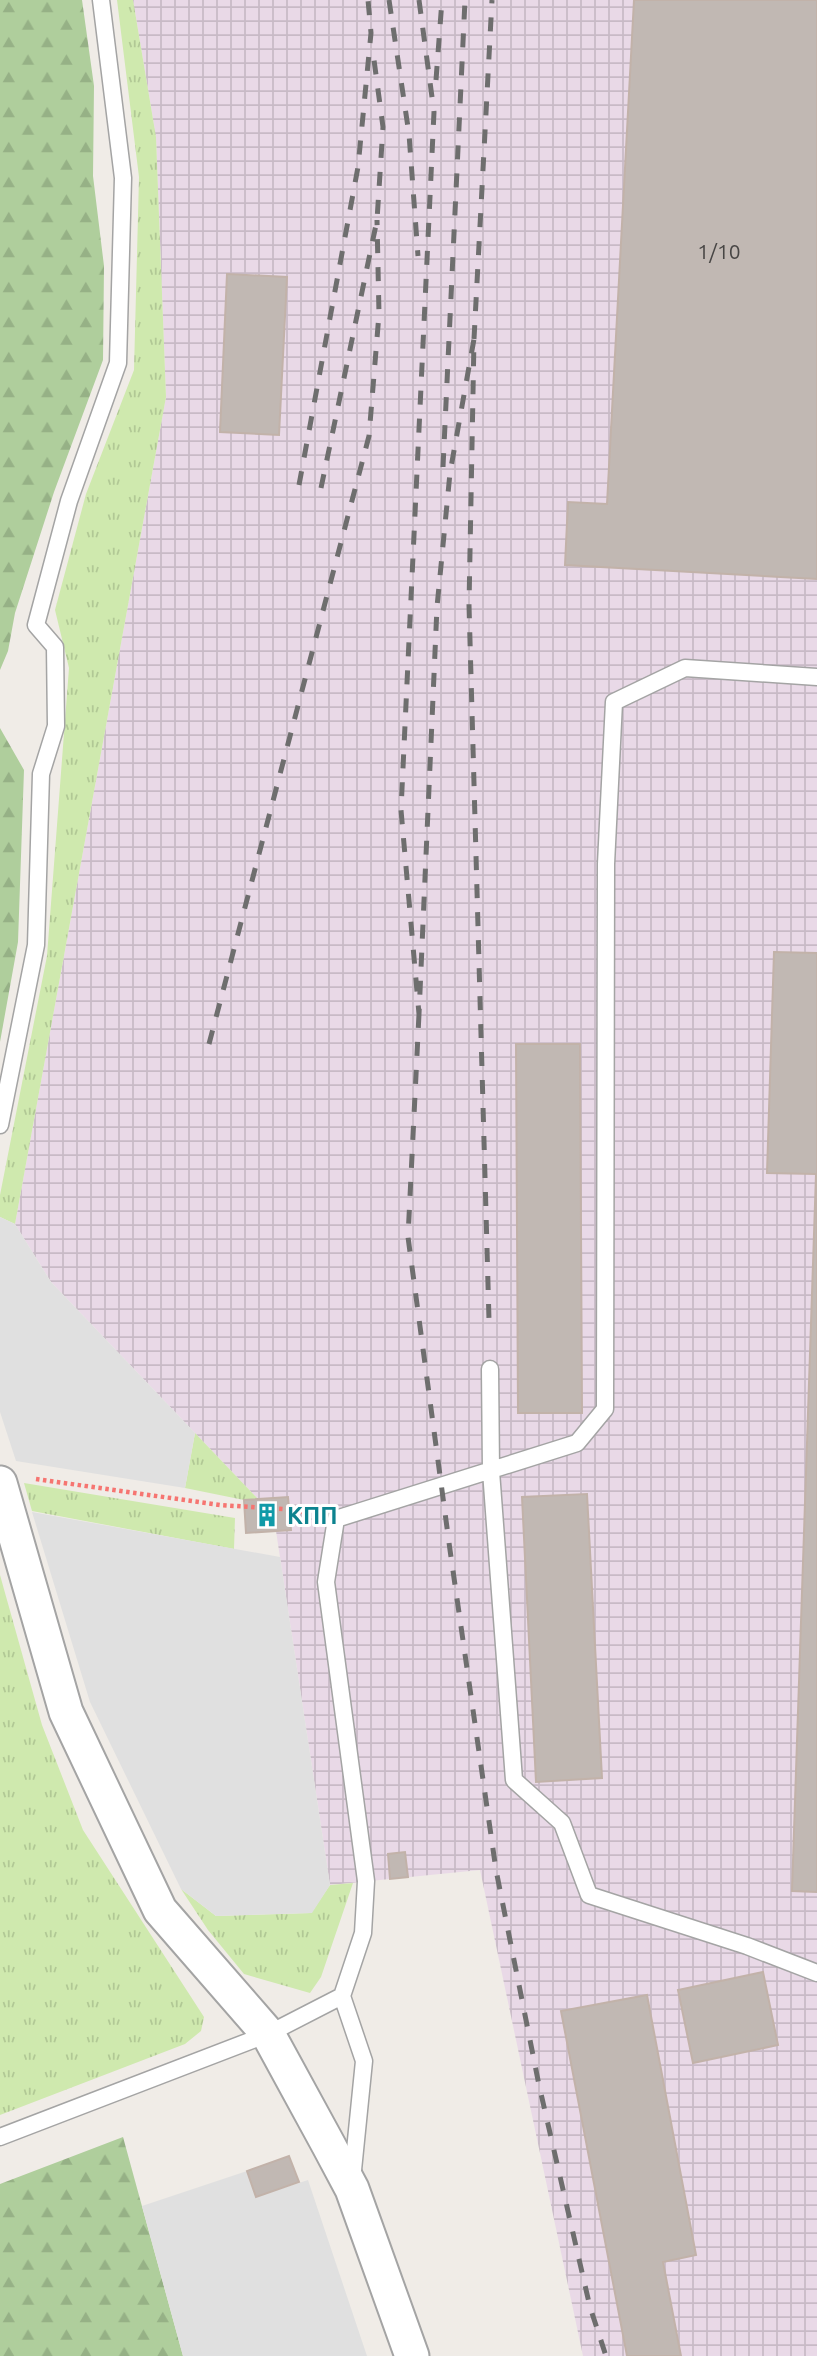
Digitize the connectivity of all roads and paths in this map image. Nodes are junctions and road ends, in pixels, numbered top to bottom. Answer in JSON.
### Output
{"nodes":[{"id":1,"x":102,"y":0,"type":"edge"},
{"id":2,"x":817,"y":677,"type":"edge"},
{"id":3,"x":0,"y":1125,"type":"edge"},
{"id":4,"x":490,"y":1369,"type":"dead end"},
{"id":5,"x":491,"y":1471,"type":"junction"},
{"id":6,"x":14,"y":1480,"type":"edge"},
{"id":7,"x":336,"y":1519,"type":"junction"},
{"id":8,"x":817,"y":1973,"type":"edge"},
{"id":9,"x":342,"y":1996,"type":"junction"},
{"id":10,"x":268,"y":2034,"type":"junction"},
{"id":11,"x":0,"y":2137,"type":"edge"},
{"id":12,"x":352,"y":2189,"type":"junction"},
{"id":13,"x":412,"y":2356,"type":"edge"}],
"edges":[{"from":1,"to":3,"type":"lane"},
{"from":2,"to":5,"type":"lane"},
{"from":4,"to":5,"type":"lane"},
{"from":5,"to":7,"type":"lane"},
{"from":5,"to":8,"type":"lane"},
{"from":6,"to":7,"type":"path"},
{"from":6,"to":10,"type":"street"},
{"from":7,"to":9,"type":"lane"},
{"from":9,"to":10,"type":"lane"},
{"from":9,"to":12,"type":"lane"},
{"from":10,"to":11,"type":"lane"},
{"from":10,"to":12,"type":"street"},
{"from":12,"to":13,"type":"street"}]}
